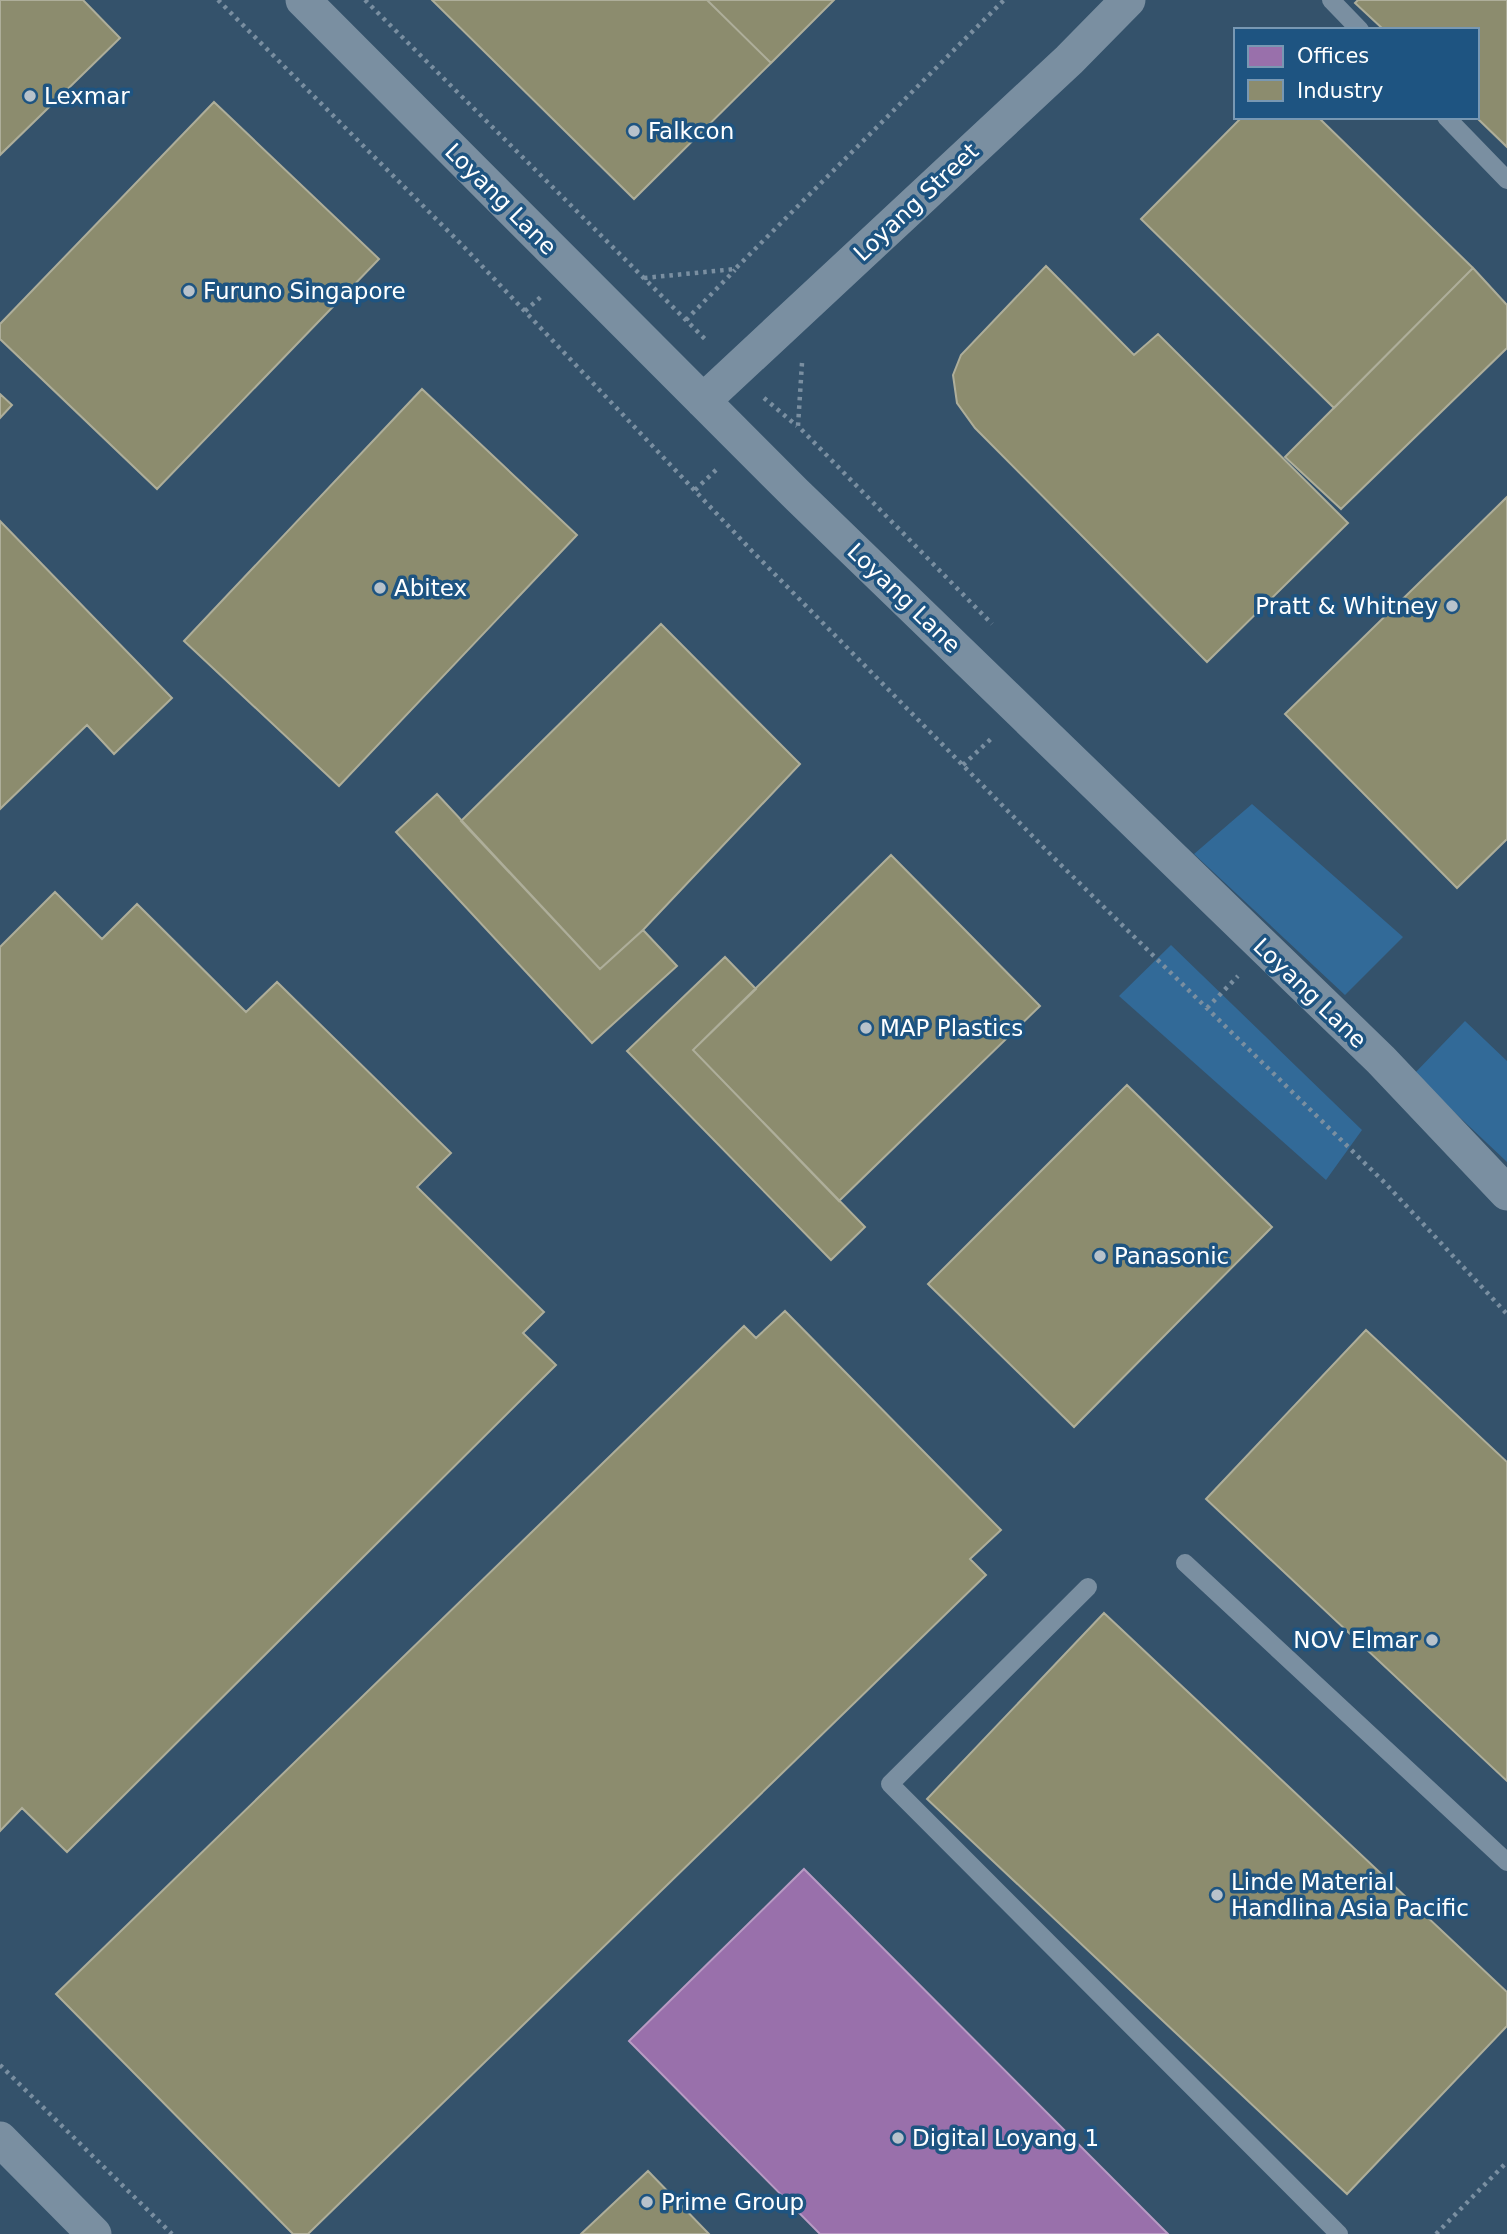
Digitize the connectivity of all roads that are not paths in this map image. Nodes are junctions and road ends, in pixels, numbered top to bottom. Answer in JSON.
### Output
{"nodes":[{"id":1,"x":303,"y":0,"type":"edge"},
{"id":2,"x":1128,"y":0,"type":"edge"},
{"id":3,"x":1334,"y":1,"type":"edge"},
{"id":4,"x":1358,"y":28,"type":"edge"},
{"id":5,"x":1448,"y":119,"type":"edge"},
{"id":6,"x":1507,"y":180,"type":"edge"},
{"id":7,"x":703,"y":401,"type":"junction"},
{"id":8,"x":1507,"y":1193,"type":"edge"},
{"id":9,"x":1185,"y":1563,"type":"dead end"},
{"id":10,"x":1088,"y":1587,"type":"dead end"},
{"id":11,"x":1507,"y":1861,"type":"edge"},
{"id":12,"x":0,"y":2139,"type":"edge"},
{"id":13,"x":94,"y":2234,"type":"edge"},
{"id":14,"x":1339,"y":2234,"type":"edge"}],
"edges":[{"from":1,"to":7,"type":"street","name":"Loyang Lane"},
{"from":2,"to":7,"type":"street","name":"Loyang Street"},
{"from":3,"to":4,"type":"lane"},
{"from":5,"to":6,"type":"lane"},
{"from":7,"to":8,"type":"street","name":"Loyang Lane"},
{"from":9,"to":11,"type":"lane"},
{"from":10,"to":14,"type":"lane"},
{"from":12,"to":13,"type":"street"}]}
